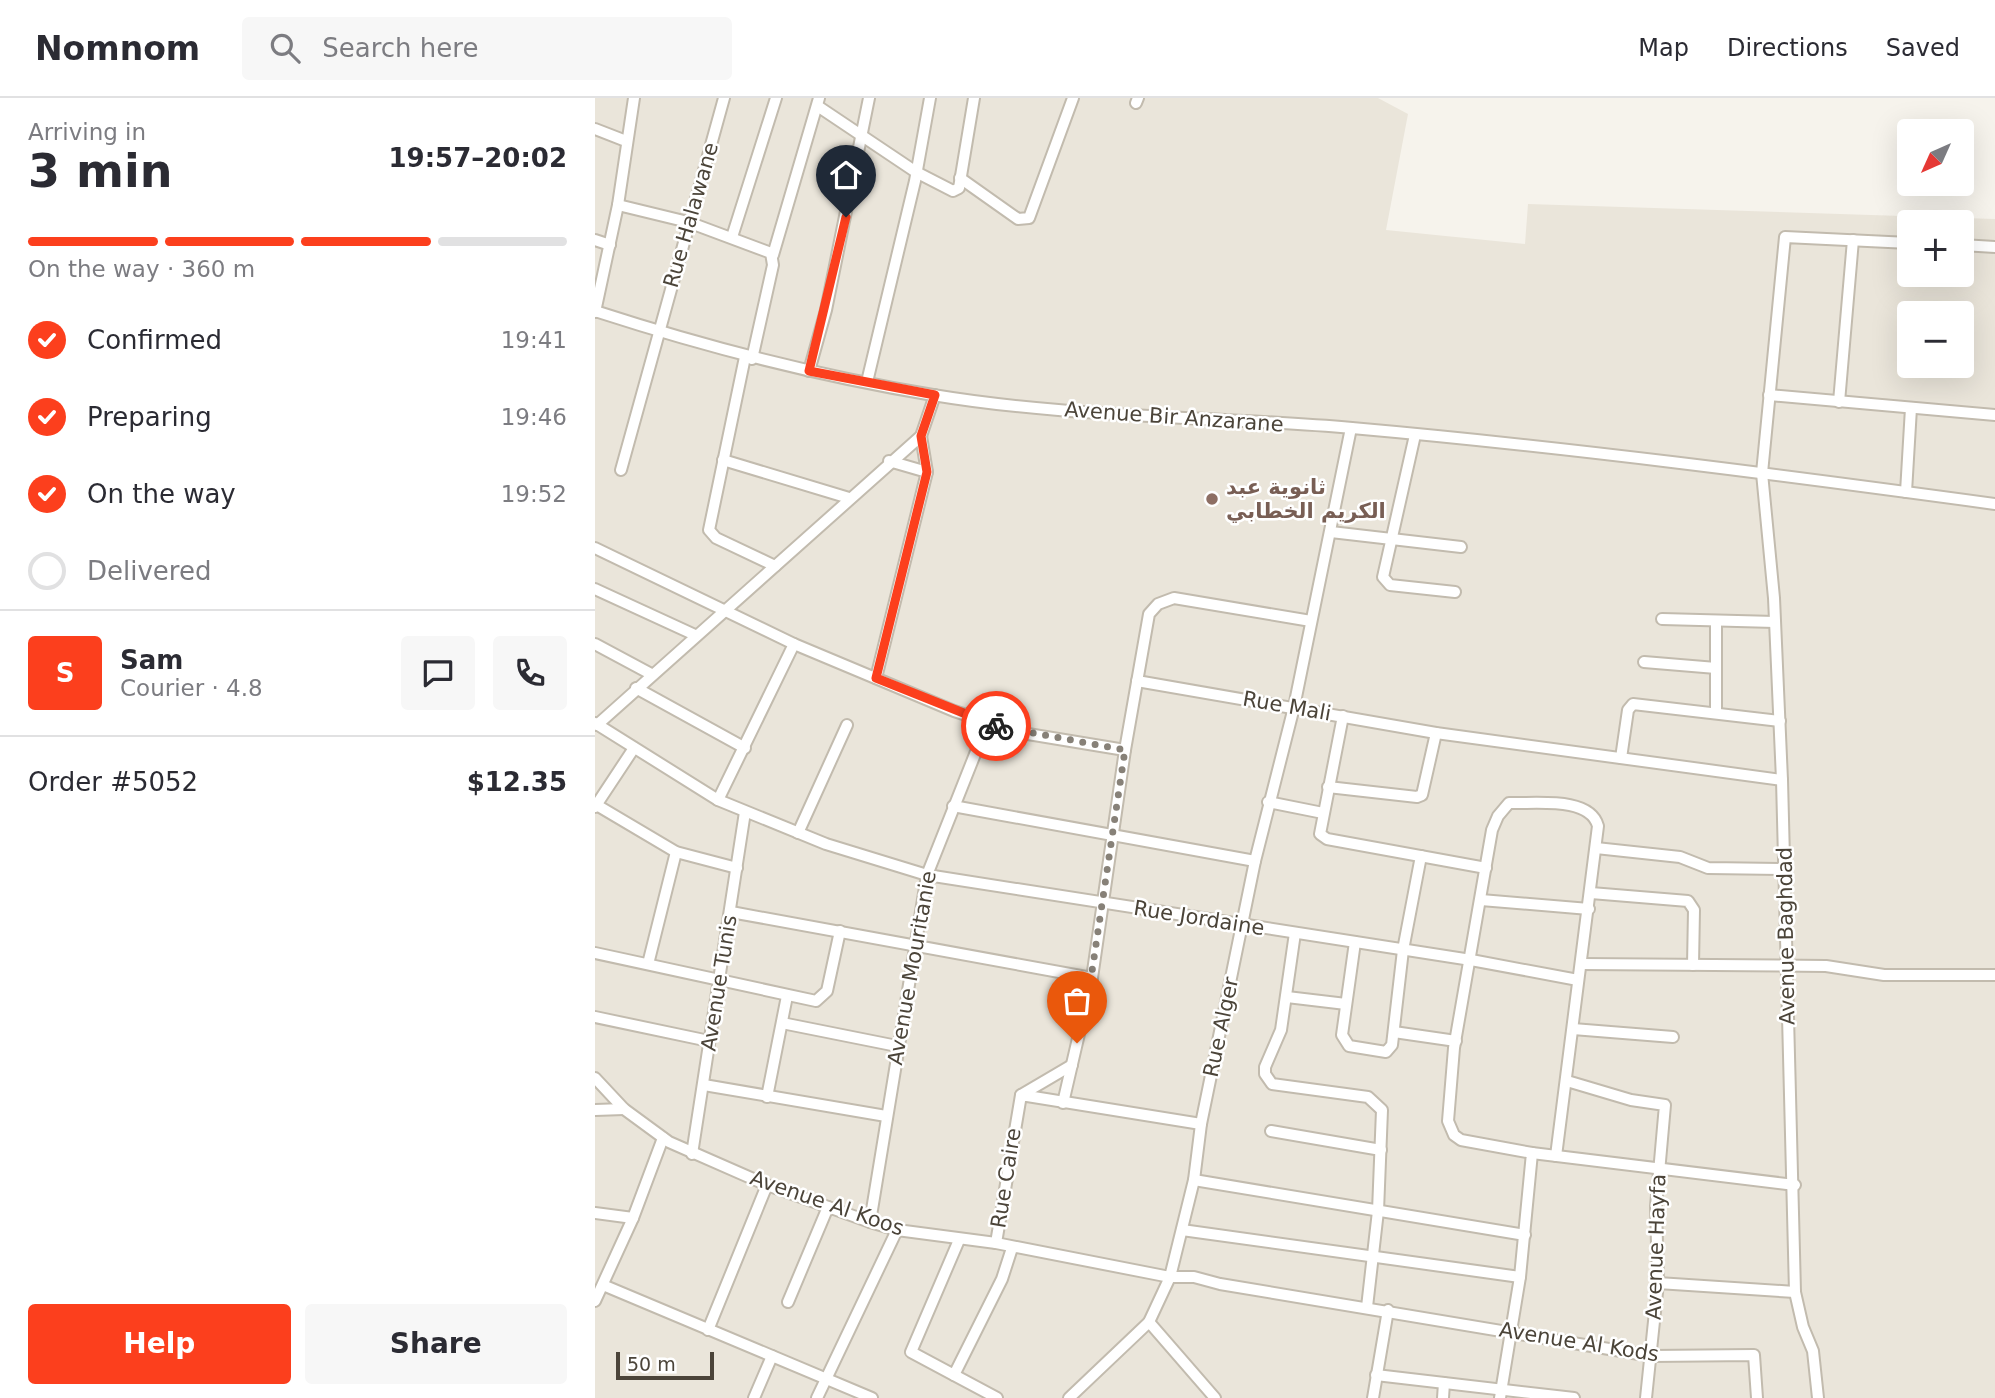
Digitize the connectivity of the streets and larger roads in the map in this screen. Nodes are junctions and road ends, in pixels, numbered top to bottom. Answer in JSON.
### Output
{"nodes":[{"id":1,"x":634,"y":98,"type":"edge"},
{"id":2,"x":724,"y":98,"type":"edge"},
{"id":3,"x":776,"y":98,"type":"edge"},
{"id":4,"x":869,"y":98,"type":"edge"},
{"id":5,"x":930,"y":98,"type":"edge"},
{"id":6,"x":974,"y":98,"type":"edge"},
{"id":7,"x":1073,"y":98,"type":"edge"},
{"id":8,"x":819,"y":102,"type":"edge"},
{"id":9,"x":595,"y":129,"type":"edge"},
{"id":10,"x":863,"y":136,"type":"junction"},
{"id":11,"x":627,"y":141,"type":"junction"},
{"id":12,"x":916,"y":172,"type":"junction"},
{"id":13,"x":960,"y":178,"type":"junction"},
{"id":14,"x":618,"y":205,"type":"junction"},
{"id":15,"x":688,"y":222,"type":"junction"},
{"id":16,"x":732,"y":237,"type":"junction"},
{"id":17,"x":595,"y":240,"type":"edge"},
{"id":18,"x":1853,"y":240,"type":"junction"},
{"id":19,"x":1897,"y":242,"type":"edge"},
{"id":20,"x":610,"y":245,"type":"junction"},
{"id":21,"x":1974,"y":246,"type":"edge"},
{"id":22,"x":1995,"y":247,"type":"edge"},
{"id":23,"x":773,"y":255,"type":"junction"},
{"id":24,"x":595,"y":312,"type":"edge"},
{"id":25,"x":659,"y":332,"type":"junction"},
{"id":26,"x":748,"y":358,"type":"junction"},
{"id":27,"x":809,"y":371,"type":"junction"},
{"id":28,"x":867,"y":382,"type":"junction"},
{"id":29,"x":935,"y":395,"type":"junction"},
{"id":30,"x":1769,"y":395,"type":"junction"},
{"id":31,"x":1839,"y":401,"type":"junction"},
{"id":32,"x":1911,"y":408,"type":"junction"},
{"id":33,"x":1995,"y":415,"type":"edge"},
{"id":34,"x":1351,"y":428,"type":"junction"},
{"id":35,"x":1415,"y":435,"type":"junction"},
{"id":36,"x":921,"y":436,"type":"junction"},
{"id":37,"x":723,"y":460,"type":"junction"},
{"id":38,"x":889,"y":461,"type":"junction"},
{"id":39,"x":621,"y":470,"type":"dead end"},
{"id":40,"x":927,"y":472,"type":"junction"},
{"id":41,"x":1762,"y":472,"type":"junction"},
{"id":42,"x":1906,"y":492,"type":"junction"},
{"id":43,"x":849,"y":498,"type":"junction"},
{"id":44,"x":1995,"y":503,"type":"edge"},
{"id":45,"x":1331,"y":532,"type":"junction"},
{"id":46,"x":1390,"y":538,"type":"junction"},
{"id":47,"x":1461,"y":547,"type":"dead end"},
{"id":48,"x":595,"y":548,"type":"edge"},
{"id":49,"x":775,"y":566,"type":"junction"},
{"id":50,"x":595,"y":589,"type":"edge"},
{"id":51,"x":1455,"y":592,"type":"dead end"},
{"id":52,"x":726,"y":610,"type":"junction"},
{"id":53,"x":1661,"y":619,"type":"dead end"},
{"id":54,"x":1311,"y":621,"type":"junction"},
{"id":55,"x":1716,"y":622,"type":"junction"},
{"id":56,"x":1775,"y":622,"type":"junction"},
{"id":57,"x":695,"y":635,"type":"junction"},
{"id":58,"x":595,"y":644,"type":"edge"},
{"id":59,"x":794,"y":644,"type":"junction"},
{"id":60,"x":1644,"y":662,"type":"dead end"},
{"id":61,"x":1716,"y":668,"type":"junction"},
{"id":62,"x":651,"y":674,"type":"junction"},
{"id":63,"x":876,"y":678,"type":"junction"},
{"id":64,"x":1137,"y":681,"type":"junction"},
{"id":65,"x":636,"y":688,"type":"junction"},
{"id":66,"x":1294,"y":707,"type":"junction"},
{"id":67,"x":1716,"y":713,"type":"junction"},
{"id":68,"x":1343,"y":716,"type":"junction"},
{"id":69,"x":1780,"y":720,"type":"junction"},
{"id":70,"x":596,"y":724,"type":"edge"},
{"id":71,"x":986,"y":724,"type":"junction"},
{"id":72,"x":847,"y":725,"type":"dead end"},
{"id":73,"x":1436,"y":733,"type":"junction"},
{"id":74,"x":634,"y":748,"type":"junction"},
{"id":75,"x":745,"y":748,"type":"junction"},
{"id":76,"x":1125,"y":750,"type":"junction"},
{"id":77,"x":1621,"y":758,"type":"junction"},
{"id":78,"x":1782,"y":780,"type":"junction"},
{"id":79,"x":1328,"y":787,"type":"junction"},
{"id":80,"x":718,"y":800,"type":"junction"},
{"id":81,"x":1268,"y":802,"type":"junction"},
{"id":82,"x":595,"y":805,"type":"edge"},
{"id":83,"x":953,"y":806,"type":"junction"},
{"id":84,"x":745,"y":812,"type":"junction"},
{"id":85,"x":1323,"y":813,"type":"junction"},
{"id":86,"x":798,"y":833,"type":"junction"},
{"id":87,"x":1112,"y":836,"type":"junction"},
{"id":88,"x":1596,"y":848,"type":"junction"},
{"id":89,"x":676,"y":852,"type":"junction"},
{"id":90,"x":1421,"y":856,"type":"junction"},
{"id":91,"x":1255,"y":861,"type":"junction"},
{"id":92,"x":737,"y":868,"type":"junction"},
{"id":93,"x":1486,"y":868,"type":"junction"},
{"id":94,"x":1784,"y":869,"type":"junction"},
{"id":95,"x":927,"y":875,"type":"junction"},
{"id":96,"x":1591,"y":893,"type":"junction"},
{"id":97,"x":1481,"y":900,"type":"junction"},
{"id":98,"x":1103,"y":903,"type":"junction"},
{"id":99,"x":1589,"y":909,"type":"junction"},
{"id":100,"x":731,"y":912,"type":"junction"},
{"id":101,"x":1243,"y":925,"type":"junction"},
{"id":102,"x":840,"y":931,"type":"junction"},
{"id":103,"x":1295,"y":933,"type":"junction"},
{"id":104,"x":1355,"y":942,"type":"junction"},
{"id":105,"x":915,"y":944,"type":"junction"},
{"id":106,"x":1403,"y":950,"type":"junction"},
{"id":107,"x":595,"y":953,"type":"edge"},
{"id":108,"x":1471,"y":960,"type":"junction"},
{"id":109,"x":648,"y":964,"type":"junction"},
{"id":110,"x":1581,"y":964,"type":"junction"},
{"id":111,"x":1693,"y":965,"type":"junction"},
{"id":112,"x":1786,"y":967,"type":"junction"},
{"id":113,"x":1995,"y":975,"type":"edge"},
{"id":114,"x":1091,"y":978,"type":"junction"},
{"id":115,"x":718,"y":979,"type":"junction"},
{"id":116,"x":1579,"y":980,"type":"junction"},
{"id":117,"x":787,"y":996,"type":"junction"},
{"id":118,"x":1287,"y":997,"type":"junction"},
{"id":119,"x":1346,"y":1004,"type":"junction"},
{"id":120,"x":595,"y":1017,"type":"edge"},
{"id":121,"x":782,"y":1023,"type":"junction"},
{"id":122,"x":1573,"y":1029,"type":"junction"},
{"id":123,"x":1394,"y":1032,"type":"junction"},
{"id":124,"x":1673,"y":1037,"type":"dead end"},
{"id":125,"x":709,"y":1041,"type":"junction"},
{"id":126,"x":1456,"y":1041,"type":"junction"},
{"id":127,"x":897,"y":1046,"type":"junction"},
{"id":128,"x":1072,"y":1065,"type":"junction"},
{"id":129,"x":595,"y":1078,"type":"edge"},
{"id":130,"x":1567,"y":1081,"type":"junction"},
{"id":131,"x":704,"y":1084,"type":"junction"},
{"id":132,"x":1021,"y":1095,"type":"junction"},
{"id":133,"x":768,"y":1097,"type":"junction"},
{"id":134,"x":1063,"y":1104,"type":"junction"},
{"id":135,"x":624,"y":1109,"type":"junction"},
{"id":136,"x":595,"y":1110,"type":"edge"},
{"id":137,"x":885,"y":1116,"type":"junction"},
{"id":138,"x":1201,"y":1124,"type":"junction"},
{"id":139,"x":1271,"y":1131,"type":"dead end"},
{"id":140,"x":663,"y":1138,"type":"junction"},
{"id":141,"x":1381,"y":1150,"type":"junction"},
{"id":142,"x":1532,"y":1153,"type":"junction"},
{"id":143,"x":692,"y":1154,"type":"junction"},
{"id":144,"x":1556,"y":1156,"type":"junction"},
{"id":145,"x":1659,"y":1166,"type":"junction"},
{"id":146,"x":1193,"y":1180,"type":"junction"},
{"id":147,"x":767,"y":1185,"type":"junction"},
{"id":148,"x":1795,"y":1185,"type":"junction"},
{"id":149,"x":828,"y":1207,"type":"junction"},
{"id":150,"x":1378,"y":1211,"type":"junction"},
{"id":151,"x":595,"y":1213,"type":"edge"},
{"id":152,"x":633,"y":1218,"type":"junction"},
{"id":153,"x":870,"y":1222,"type":"junction"},
{"id":154,"x":897,"y":1230,"type":"junction"},
{"id":155,"x":1182,"y":1230,"type":"junction"},
{"id":156,"x":1525,"y":1235,"type":"junction"},
{"id":157,"x":959,"y":1240,"type":"junction"},
{"id":158,"x":996,"y":1243,"type":"junction"},
{"id":159,"x":1012,"y":1248,"type":"junction"},
{"id":160,"x":1373,"y":1256,"type":"junction"},
{"id":161,"x":1170,"y":1277,"type":"junction"},
{"id":162,"x":1520,"y":1277,"type":"junction"},
{"id":163,"x":1658,"y":1283,"type":"junction"},
{"id":164,"x":603,"y":1284,"type":"junction"},
{"id":165,"x":1795,"y":1292,"type":"junction"},
{"id":166,"x":595,"y":1301,"type":"edge"},
{"id":167,"x":788,"y":1302,"type":"dead end"},
{"id":168,"x":1367,"y":1307,"type":"junction"},
{"id":169,"x":1388,"y":1310,"type":"junction"},
{"id":170,"x":1149,"y":1322,"type":"junction"},
{"id":171,"x":708,"y":1330,"type":"junction"},
{"id":172,"x":1513,"y":1333,"type":"junction"},
{"id":173,"x":772,"y":1356,"type":"junction"},
{"id":174,"x":1651,"y":1356,"type":"junction"},
{"id":175,"x":954,"y":1374,"type":"junction"},
{"id":176,"x":1376,"y":1375,"type":"junction"},
{"id":177,"x":825,"y":1377,"type":"junction"},
{"id":178,"x":1444,"y":1383,"type":"junction"},
{"id":179,"x":1501,"y":1394,"type":"edge"},
{"id":180,"x":754,"y":1398,"type":"edge"},
{"id":181,"x":817,"y":1398,"type":"edge"},
{"id":182,"x":872,"y":1398,"type":"edge"},
{"id":183,"x":997,"y":1398,"type":"edge"},
{"id":184,"x":1069,"y":1398,"type":"edge"},
{"id":185,"x":1215,"y":1398,"type":"edge"},
{"id":186,"x":1373,"y":1398,"type":"edge"},
{"id":187,"x":1443,"y":1398,"type":"edge"},
{"id":188,"x":1574,"y":1398,"type":"edge"},
{"id":189,"x":1646,"y":1398,"type":"edge"},
{"id":190,"x":1757,"y":1398,"type":"edge"},
{"id":191,"x":1818,"y":1398,"type":"edge"}],
"edges":[{"from":1,"to":11,"type":"street"},
{"from":2,"to":15,"type":"street","name":"Rue Halawane"},
{"from":3,"to":16,"type":"street"},
{"from":4,"to":10,"type":"street"},
{"from":5,"to":12,"type":"street"},
{"from":6,"to":13,"type":"street"},
{"from":7,"to":13,"type":"street"},
{"from":8,"to":10,"type":"street"},
{"from":8,"to":23,"type":"street"},
{"from":9,"to":11,"type":"street"},
{"from":10,"to":12,"type":"street"},
{"from":10,"to":27,"type":"street"},
{"from":11,"to":14,"type":"street"},
{"from":12,"to":13,"type":"street"},
{"from":12,"to":28,"type":"street"},
{"from":14,"to":15,"type":"street"},
{"from":14,"to":20,"type":"street"},
{"from":15,"to":16,"type":"street"},
{"from":15,"to":25,"type":"street","name":"Rue Halawane"},
{"from":16,"to":23,"type":"street"},
{"from":17,"to":20,"type":"street"},
{"from":18,"to":19,"type":"street"},
{"from":18,"to":30,"type":"street","name":"Avenue Baghdad"},
{"from":18,"to":31,"type":"street"},
{"from":20,"to":24,"type":"street"},
{"from":21,"to":22,"type":"street"},
{"from":23,"to":26,"type":"street"},
{"from":24,"to":25,"type":"street","name":"Avenue Bir Anzarane"},
{"from":25,"to":26,"type":"street","name":"Avenue Bir Anzarane"},
{"from":25,"to":39,"type":"street","name":"Rue Halawane"},
{"from":26,"to":27,"type":"street","name":"Avenue Bir Anzarane"},
{"from":26,"to":37,"type":"street"},
{"from":27,"to":28,"type":"street","name":"Avenue Bir Anzarane"},
{"from":28,"to":29,"type":"street","name":"Avenue Bir Anzarane"},
{"from":29,"to":34,"type":"street","name":"Avenue Bir Anzarane"},
{"from":29,"to":36,"type":"street"},
{"from":30,"to":31,"type":"street"},
{"from":30,"to":41,"type":"street","name":"Avenue Baghdad"},
{"from":31,"to":32,"type":"street"},
{"from":32,"to":33,"type":"street"},
{"from":32,"to":42,"type":"street"},
{"from":34,"to":35,"type":"street","name":"Avenue Bir Anzarane"},
{"from":34,"to":45,"type":"street","name":"Rue Alger"},
{"from":35,"to":41,"type":"street","name":"Avenue Bir Anzarane"},
{"from":35,"to":46,"type":"street"},
{"from":36,"to":38,"type":"street"},
{"from":36,"to":40,"type":"street"},
{"from":37,"to":43,"type":"street"},
{"from":37,"to":49,"type":"street"},
{"from":38,"to":40,"type":"street"},
{"from":38,"to":43,"type":"street"},
{"from":40,"to":63,"type":"street"},
{"from":41,"to":42,"type":"street","name":"Avenue Bir Anzarane"},
{"from":41,"to":56,"type":"street","name":"Avenue Baghdad"},
{"from":42,"to":44,"type":"street","name":"Avenue Bir Anzarane"},
{"from":43,"to":49,"type":"street"},
{"from":45,"to":46,"type":"street"},
{"from":45,"to":54,"type":"street","name":"Rue Alger"},
{"from":46,"to":47,"type":"street"},
{"from":46,"to":51,"type":"street"},
{"from":48,"to":52,"type":"street"},
{"from":49,"to":52,"type":"street"},
{"from":50,"to":57,"type":"street"},
{"from":52,"to":57,"type":"street"},
{"from":52,"to":59,"type":"street"},
{"from":53,"to":55,"type":"street"},
{"from":54,"to":64,"type":"street"},
{"from":54,"to":66,"type":"street","name":"Rue Alger"},
{"from":55,"to":56,"type":"street"},
{"from":55,"to":61,"type":"street"},
{"from":56,"to":69,"type":"street","name":"Avenue Baghdad"},
{"from":57,"to":62,"type":"street"},
{"from":58,"to":62,"type":"street"},
{"from":59,"to":63,"type":"street"},
{"from":59,"to":75,"type":"street"},
{"from":60,"to":61,"type":"street"},
{"from":61,"to":67,"type":"street"},
{"from":62,"to":65,"type":"street"},
{"from":63,"to":71,"type":"street"},
{"from":64,"to":66,"type":"street","name":"Rue Mali"},
{"from":64,"to":76,"type":"street"},
{"from":65,"to":70,"type":"street"},
{"from":65,"to":75,"type":"street"},
{"from":66,"to":68,"type":"street","name":"Rue Mali"},
{"from":66,"to":81,"type":"street","name":"Rue Alger"},
{"from":67,"to":69,"type":"street"},
{"from":67,"to":77,"type":"street"},
{"from":68,"to":73,"type":"street","name":"Rue Mali"},
{"from":68,"to":79,"type":"street"},
{"from":69,"to":78,"type":"street","name":"Avenue Baghdad"},
{"from":70,"to":74,"type":"street","name":"Rue Jordaine"},
{"from":71,"to":76,"type":"street"},
{"from":71,"to":83,"type":"street","name":"Avenue Mouritanie"},
{"from":72,"to":86,"type":"street"},
{"from":73,"to":77,"type":"street","name":"Rue Mali"},
{"from":73,"to":79,"type":"street"},
{"from":74,"to":80,"type":"street","name":"Rue Jordaine"},
{"from":74,"to":82,"type":"street"},
{"from":75,"to":80,"type":"street"},
{"from":76,"to":87,"type":"street"},
{"from":77,"to":78,"type":"street","name":"Rue Mali"},
{"from":78,"to":94,"type":"street","name":"Avenue Baghdad"},
{"from":79,"to":85,"type":"street"},
{"from":80,"to":84,"type":"street","name":"Rue Jordaine"},
{"from":81,"to":85,"type":"street"},
{"from":81,"to":91,"type":"street","name":"Rue Alger"},
{"from":82,"to":89,"type":"street"},
{"from":83,"to":87,"type":"street"},
{"from":83,"to":95,"type":"street","name":"Avenue Mouritanie"},
{"from":84,"to":86,"type":"street","name":"Rue Jordaine"},
{"from":84,"to":92,"type":"street","name":"Avenue Tunis"},
{"from":85,"to":90,"type":"street"},
{"from":86,"to":95,"type":"street","name":"Rue Jordaine"},
{"from":87,"to":91,"type":"street"},
{"from":87,"to":98,"type":"street"},
{"from":88,"to":93,"type":"street"},
{"from":88,"to":94,"type":"street"},
{"from":88,"to":96,"type":"street"},
{"from":89,"to":92,"type":"street"},
{"from":89,"to":109,"type":"street"},
{"from":90,"to":93,"type":"street"},
{"from":90,"to":106,"type":"street"},
{"from":91,"to":101,"type":"street","name":"Rue Alger"},
{"from":92,"to":100,"type":"street","name":"Avenue Tunis"},
{"from":93,"to":97,"type":"street"},
{"from":94,"to":112,"type":"street","name":"Avenue Baghdad"},
{"from":95,"to":98,"type":"street","name":"Rue Jordaine"},
{"from":95,"to":105,"type":"street","name":"Avenue Mouritanie"},
{"from":96,"to":99,"type":"street"},
{"from":96,"to":111,"type":"street"},
{"from":97,"to":99,"type":"street"},
{"from":97,"to":108,"type":"street"},
{"from":98,"to":101,"type":"street","name":"Rue Jordaine"},
{"from":98,"to":114,"type":"street"},
{"from":99,"to":110,"type":"street"},
{"from":100,"to":102,"type":"street"},
{"from":100,"to":115,"type":"street","name":"Avenue Tunis"},
{"from":101,"to":103,"type":"street","name":"Rue Jordaine"},
{"from":101,"to":138,"type":"street","name":"Rue Alger"},
{"from":102,"to":105,"type":"street"},
{"from":102,"to":117,"type":"street"},
{"from":103,"to":104,"type":"street","name":"Rue Jordaine"},
{"from":103,"to":118,"type":"street"},
{"from":104,"to":106,"type":"street","name":"Rue Jordaine"},
{"from":104,"to":119,"type":"street"},
{"from":105,"to":114,"type":"street"},
{"from":105,"to":127,"type":"street","name":"Avenue Mouritanie"},
{"from":106,"to":108,"type":"street","name":"Rue Jordaine"},
{"from":106,"to":123,"type":"street"},
{"from":107,"to":109,"type":"street"},
{"from":108,"to":116,"type":"street","name":"Rue Jordaine"},
{"from":108,"to":126,"type":"street"},
{"from":109,"to":115,"type":"street"},
{"from":110,"to":111,"type":"street"},
{"from":110,"to":116,"type":"street"},
{"from":111,"to":112,"type":"street"},
{"from":112,"to":113,"type":"street"},
{"from":112,"to":148,"type":"street","name":"Avenue Baghdad"},
{"from":114,"to":128,"type":"street"},
{"from":115,"to":117,"type":"street"},
{"from":115,"to":125,"type":"street","name":"Avenue Tunis"},
{"from":116,"to":122,"type":"street"},
{"from":117,"to":121,"type":"street"},
{"from":118,"to":119,"type":"street"},
{"from":118,"to":141,"type":"street"},
{"from":119,"to":123,"type":"street"},
{"from":120,"to":125,"type":"street"},
{"from":121,"to":127,"type":"street"},
{"from":121,"to":133,"type":"street"},
{"from":122,"to":124,"type":"street"},
{"from":122,"to":130,"type":"street"},
{"from":123,"to":126,"type":"street"},
{"from":125,"to":131,"type":"street","name":"Avenue Tunis"},
{"from":126,"to":142,"type":"street"},
{"from":127,"to":137,"type":"street","name":"Avenue Mouritanie"},
{"from":128,"to":132,"type":"street"},
{"from":128,"to":134,"type":"street"},
{"from":129,"to":135,"type":"street","name":"Avenue Al Koos"},
{"from":130,"to":144,"type":"street"},
{"from":130,"to":145,"type":"street","name":"Avenue Hayfa"},
{"from":131,"to":133,"type":"street"},
{"from":131,"to":143,"type":"street","name":"Avenue Tunis"},
{"from":132,"to":134,"type":"street"},
{"from":132,"to":158,"type":"street","name":"Rue Caire"},
{"from":133,"to":137,"type":"street"},
{"from":134,"to":138,"type":"street"},
{"from":135,"to":136,"type":"street"},
{"from":135,"to":140,"type":"street","name":"Avenue Al Koos"},
{"from":137,"to":153,"type":"street","name":"Avenue Mouritanie"},
{"from":138,"to":146,"type":"street","name":"Rue Alger"},
{"from":139,"to":141,"type":"street"},
{"from":140,"to":143,"type":"street","name":"Avenue Al Koos"},
{"from":140,"to":152,"type":"street"},
{"from":141,"to":150,"type":"street"},
{"from":142,"to":144,"type":"street"},
{"from":142,"to":156,"type":"street"},
{"from":143,"to":147,"type":"street","name":"Avenue Al Koos"},
{"from":144,"to":145,"type":"street"},
{"from":145,"to":148,"type":"street"},
{"from":145,"to":163,"type":"street","name":"Avenue Hayfa"},
{"from":146,"to":150,"type":"street"},
{"from":146,"to":155,"type":"street","name":"Rue Alger"},
{"from":147,"to":149,"type":"street","name":"Avenue Al Koos"},
{"from":147,"to":171,"type":"street"},
{"from":148,"to":165,"type":"street","name":"Avenue Baghdad"},
{"from":149,"to":153,"type":"street","name":"Avenue Al Koos"},
{"from":149,"to":167,"type":"street"},
{"from":150,"to":156,"type":"street"},
{"from":150,"to":160,"type":"street"},
{"from":151,"to":152,"type":"street"},
{"from":152,"to":164,"type":"street"},
{"from":153,"to":154,"type":"street","name":"Avenue Al Koos"},
{"from":154,"to":157,"type":"street","name":"Avenue Al Koos"},
{"from":154,"to":177,"type":"street"},
{"from":155,"to":160,"type":"street"},
{"from":155,"to":161,"type":"street","name":"Rue Alger"},
{"from":156,"to":162,"type":"street"},
{"from":157,"to":158,"type":"street","name":"Avenue Al Koos"},
{"from":157,"to":175,"type":"street"},
{"from":158,"to":159,"type":"street","name":"Avenue Al Koos"},
{"from":159,"to":161,"type":"street","name":"Avenue Al Koos"},
{"from":159,"to":175,"type":"street"},
{"from":160,"to":162,"type":"street"},
{"from":160,"to":168,"type":"street"},
{"from":161,"to":168,"type":"street","name":"Avenue Al Koos"},
{"from":161,"to":170,"type":"street","name":"Rue Alger"},
{"from":162,"to":172,"type":"street"},
{"from":163,"to":165,"type":"street"},
{"from":163,"to":174,"type":"street","name":"Avenue Hayfa"},
{"from":164,"to":166,"type":"street"},
{"from":164,"to":171,"type":"street"},
{"from":165,"to":191,"type":"street","name":"Avenue Baghdad"},
{"from":168,"to":169,"type":"street","name":"Avenue Al Kods"},
{"from":169,"to":172,"type":"street","name":"Avenue Al Kods"},
{"from":169,"to":176,"type":"street"},
{"from":170,"to":184,"type":"street","name":"Rue Alger"},
{"from":170,"to":185,"type":"street"},
{"from":171,"to":173,"type":"street"},
{"from":172,"to":174,"type":"street","name":"Avenue Al Kods"},
{"from":172,"to":179,"type":"street"},
{"from":173,"to":177,"type":"street"},
{"from":173,"to":180,"type":"street"},
{"from":174,"to":189,"type":"street","name":"Avenue Hayfa"},
{"from":174,"to":190,"type":"street","name":"Avenue Al Kods"},
{"from":175,"to":183,"type":"street"},
{"from":176,"to":178,"type":"street"},
{"from":176,"to":186,"type":"street"},
{"from":177,"to":181,"type":"street"},
{"from":177,"to":182,"type":"street"},
{"from":178,"to":179,"type":"street"},
{"from":178,"to":187,"type":"street"},
{"from":179,"to":188,"type":"street"}]}
